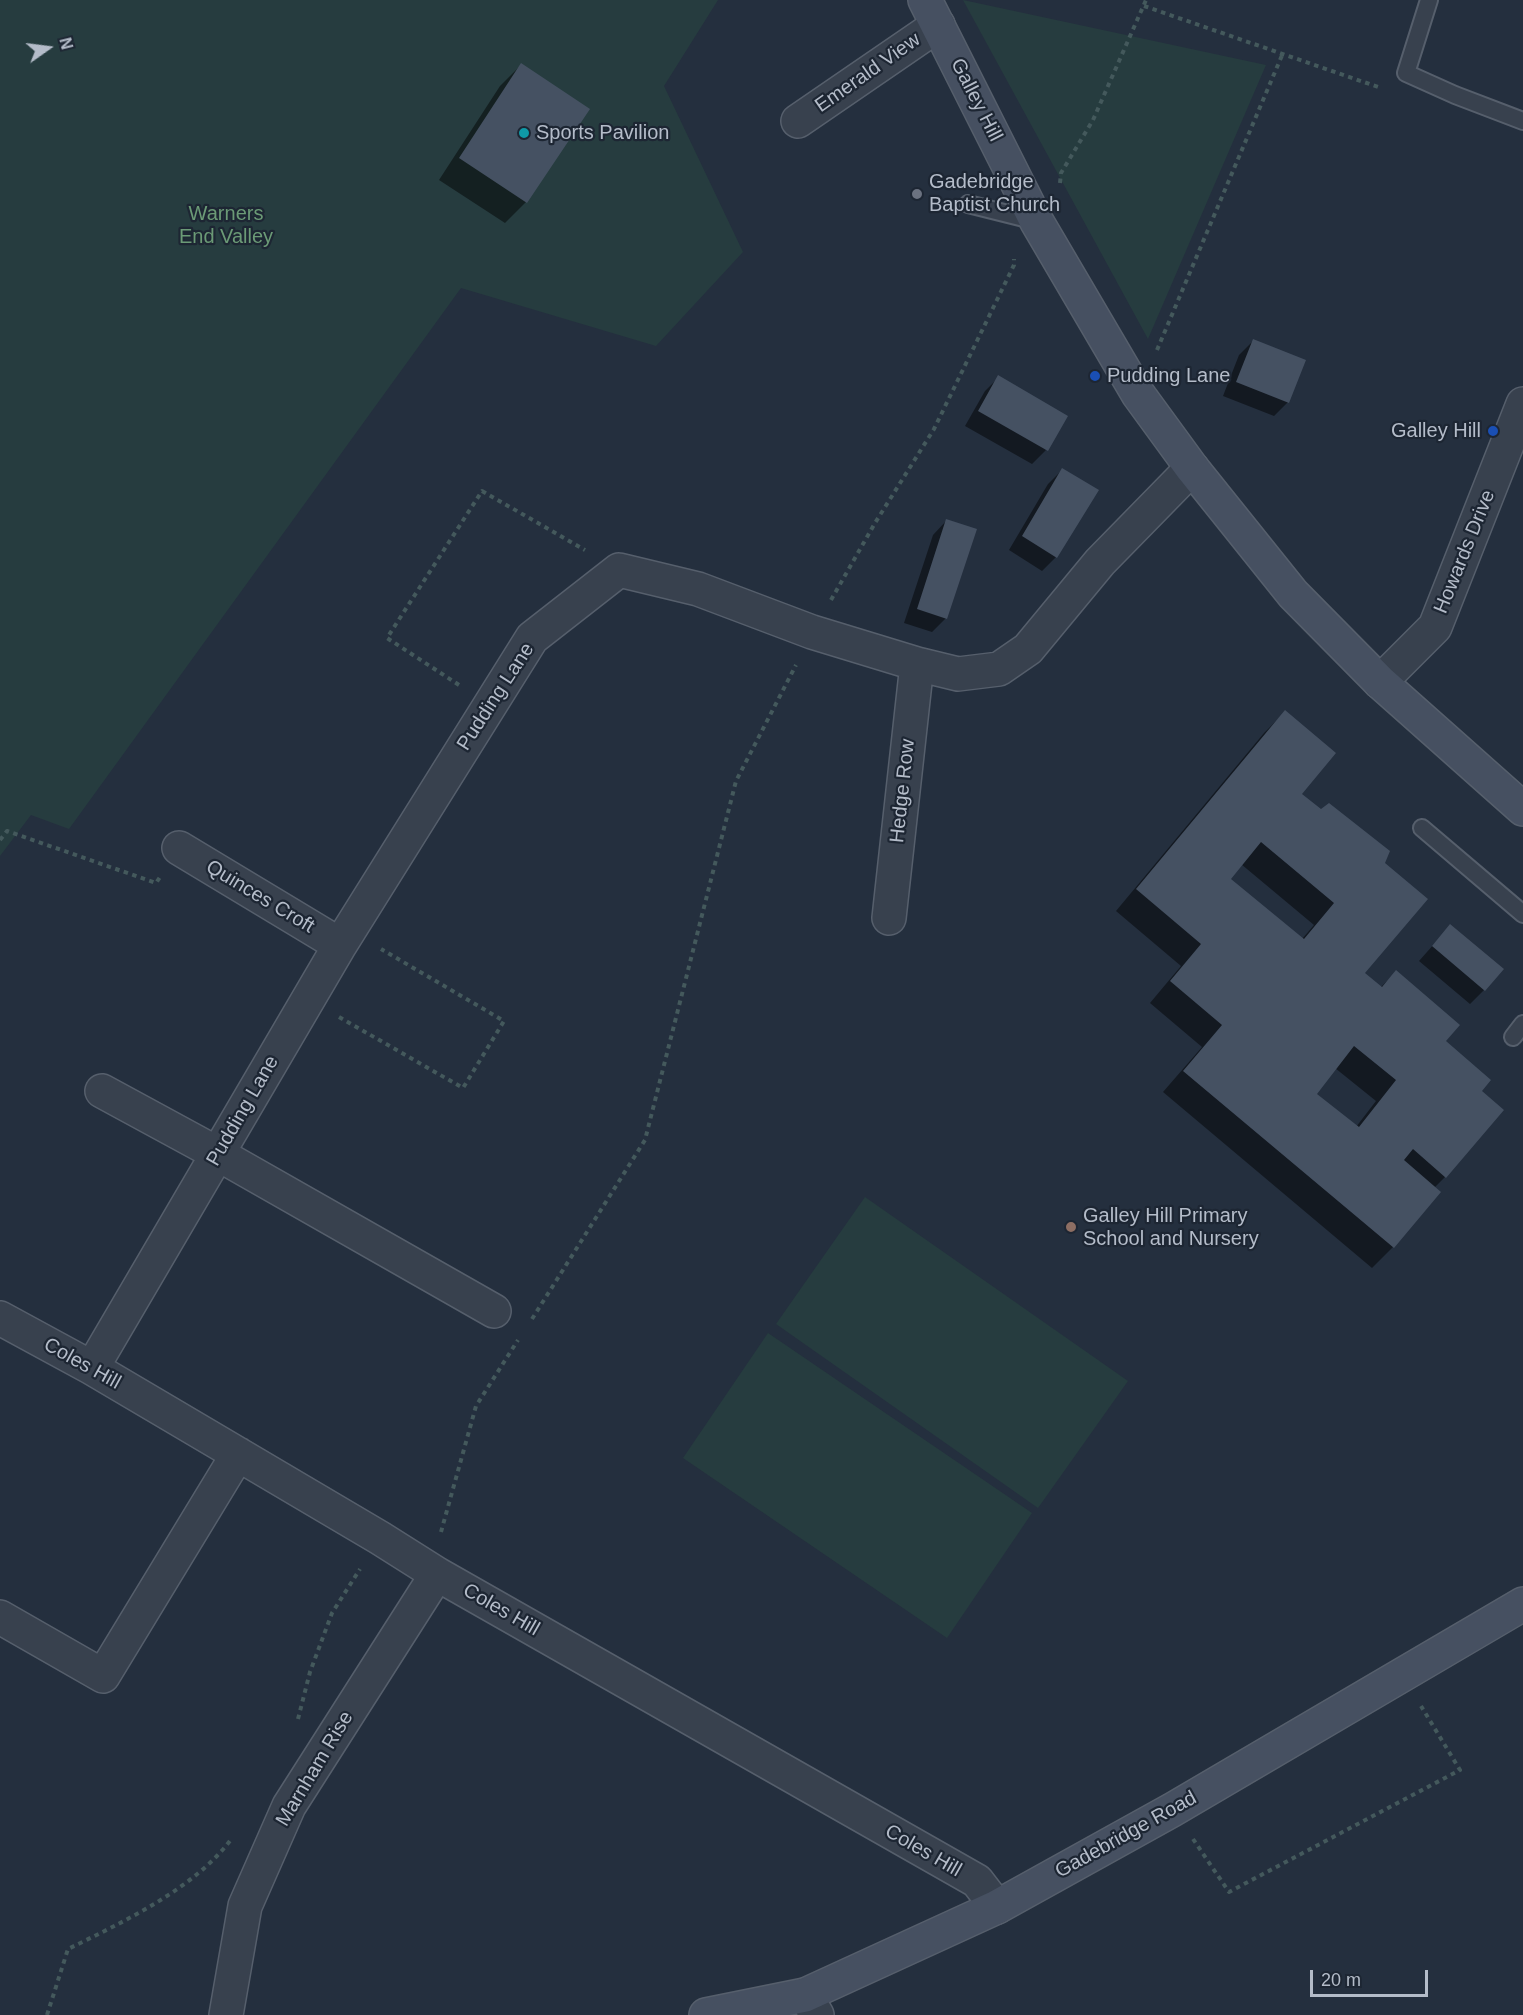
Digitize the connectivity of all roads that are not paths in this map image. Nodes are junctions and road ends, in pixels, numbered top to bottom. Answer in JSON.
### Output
{"nodes":[{"id":1,"x":1429,"y":0,"type":"edge"},
{"id":2,"x":932,"y":12,"type":"edge"},
{"id":3,"x":798,"y":121,"type":"dead end"},
{"id":4,"x":1523,"y":121,"type":"edge"},
{"id":5,"x":968,"y":204,"type":"dead end"},
{"id":6,"x":1037,"y":222,"type":"junction"},
{"id":7,"x":1523,"y":404,"type":"edge"},
{"id":8,"x":1192,"y":468,"type":"junction"},
{"id":9,"x":917,"y":664,"type":"junction"},
{"id":10,"x":1380,"y":682,"type":"junction"},
{"id":11,"x":1523,"y":809,"type":"edge"},
{"id":12,"x":1422,"y":828,"type":"dead end"},
{"id":13,"x":179,"y":848,"type":"road end"},
{"id":14,"x":1523,"y":914,"type":"edge"},
{"id":15,"x":889,"y":918,"type":"dead end"},
{"id":16,"x":344,"y":938,"type":"junction"},
{"id":17,"x":102,"y":1091,"type":"dead end"},
{"id":18,"x":218,"y":1154,"type":"junction"},
{"id":19,"x":494,"y":1311,"type":"dead end"},
{"id":20,"x":0,"y":1318,"type":"edge"},
{"id":21,"x":92,"y":1368,"type":"junction"},
{"id":22,"x":238,"y":1454,"type":"junction"},
{"id":23,"x":437,"y":1574,"type":"junction"},
{"id":24,"x":1523,"y":1604,"type":"edge"},
{"id":25,"x":0,"y":1617,"type":"edge"},
{"id":26,"x":997,"y":1907,"type":"junction"},
{"id":27,"x":811,"y":2005,"type":"edge"},
{"id":28,"x":226,"y":2015,"type":"edge"},
{"id":29,"x":706,"y":2015,"type":"edge"}],
"edges":[{"from":1,"to":4,"type":"lane"},
{"from":2,"to":3,"type":"street","name":"Emerald View"},
{"from":2,"to":6,"type":"street","name":"Galley Hill"},
{"from":5,"to":6,"type":"lane"},
{"from":6,"to":8,"type":"street","name":"Galley Hill"},
{"from":7,"to":10,"type":"street","name":"Howards Drive"},
{"from":8,"to":9,"type":"street"},
{"from":8,"to":10,"type":"street","name":"Galley Hill"},
{"from":9,"to":15,"type":"street","name":"Hedge Row"},
{"from":9,"to":16,"type":"street","name":"Pudding Lane"},
{"from":10,"to":11,"type":"street","name":"Galley Hill"},
{"from":12,"to":14,"type":"lane"},
{"from":13,"to":16,"type":"street","name":"Quinces Croft"},
{"from":16,"to":18,"type":"street","name":"Pudding Lane"},
{"from":17,"to":18,"type":"street"},
{"from":18,"to":19,"type":"street"},
{"from":18,"to":21,"type":"street","name":"Pudding Lane"},
{"from":20,"to":21,"type":"street","name":"Coles Hill"},
{"from":21,"to":22,"type":"street","name":"Coles Hill"},
{"from":22,"to":23,"type":"street","name":"Coles Hill"},
{"from":22,"to":25,"type":"street"},
{"from":23,"to":26,"type":"street","name":"Coles Hill"},
{"from":23,"to":28,"type":"street","name":"Marnham Rise"},
{"from":24,"to":26,"type":"street","name":"Gadebridge Road"},
{"from":26,"to":27,"type":"street","name":"Gadebridge Road"},
{"from":27,"to":29,"type":"street","name":"Gadebridge Road"}]}
